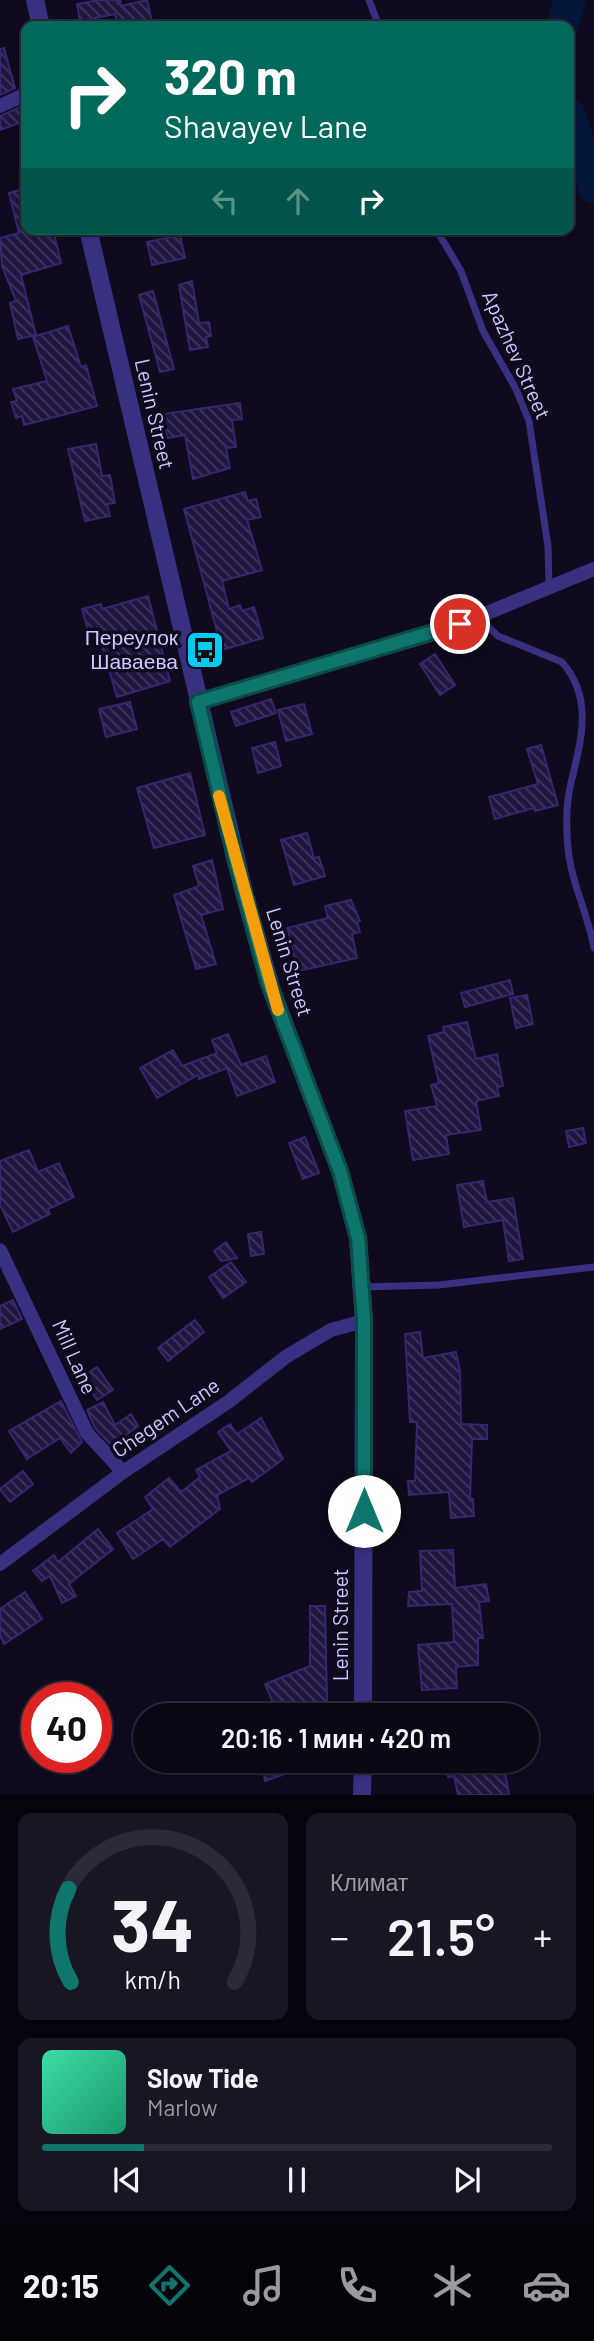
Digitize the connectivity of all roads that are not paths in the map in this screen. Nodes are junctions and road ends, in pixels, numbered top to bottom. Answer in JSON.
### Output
{"nodes":[{"id":1,"x":34,"y":0,"type":"edge"},
{"id":2,"x":369,"y":0,"type":"edge"},
{"id":3,"x":40,"y":21,"type":"edge"},
{"id":4,"x":377,"y":21,"type":"edge"},
{"id":5,"x":21,"y":96,"type":"edge"},
{"id":6,"x":0,"y":106,"type":"edge"},
{"id":7,"x":90,"y":235,"type":"edge"},
{"id":8,"x":440,"y":235,"type":"edge"},
{"id":9,"x":594,"y":569,"type":"edge"},
{"id":10,"x":549,"y":587,"type":"junction"},
{"id":11,"x":478,"y":617,"type":"junction"},
{"id":12,"x":198,"y":702,"type":"junction"},
{"id":13,"x":594,"y":948,"type":"edge"},
{"id":14,"x":0,"y":1250,"type":"edge"},
{"id":15,"x":594,"y":1267,"type":"edge"},
{"id":16,"x":362,"y":1287,"type":"junction"},
{"id":17,"x":364,"y":1321,"type":"junction"},
{"id":18,"x":123,"y":1472,"type":"junction"},
{"id":19,"x":0,"y":1564,"type":"edge"},
{"id":20,"x":363,"y":1703,"type":"edge"},
{"id":21,"x":363,"y":1773,"type":"edge"},
{"id":22,"x":362,"y":1795,"type":"edge"}],
"edges":[{"from":1,"to":3,"type":"street"},
{"from":2,"to":4,"type":"lane"},
{"from":5,"to":6,"type":"street"},
{"from":7,"to":12,"type":"street","name":"Lenin Street"},
{"from":8,"to":10,"type":"lane","name":"Apazhev Street"},
{"from":9,"to":10,"type":"street"},
{"from":10,"to":11,"type":"street"},
{"from":11,"to":12,"type":"street"},
{"from":11,"to":13,"type":"lane"},
{"from":12,"to":16,"type":"street","name":"Lenin Street"},
{"from":14,"to":18,"type":"street","name":"Mill Lane"},
{"from":15,"to":16,"type":"lane"},
{"from":16,"to":17,"type":"street","name":"Lenin Street"},
{"from":17,"to":18,"type":"street","name":"Chegem Lane"},
{"from":17,"to":20,"type":"street","name":"Lenin Street"},
{"from":18,"to":19,"type":"street","name":"Chegem Lane"},
{"from":21,"to":22,"type":"street"}]}
